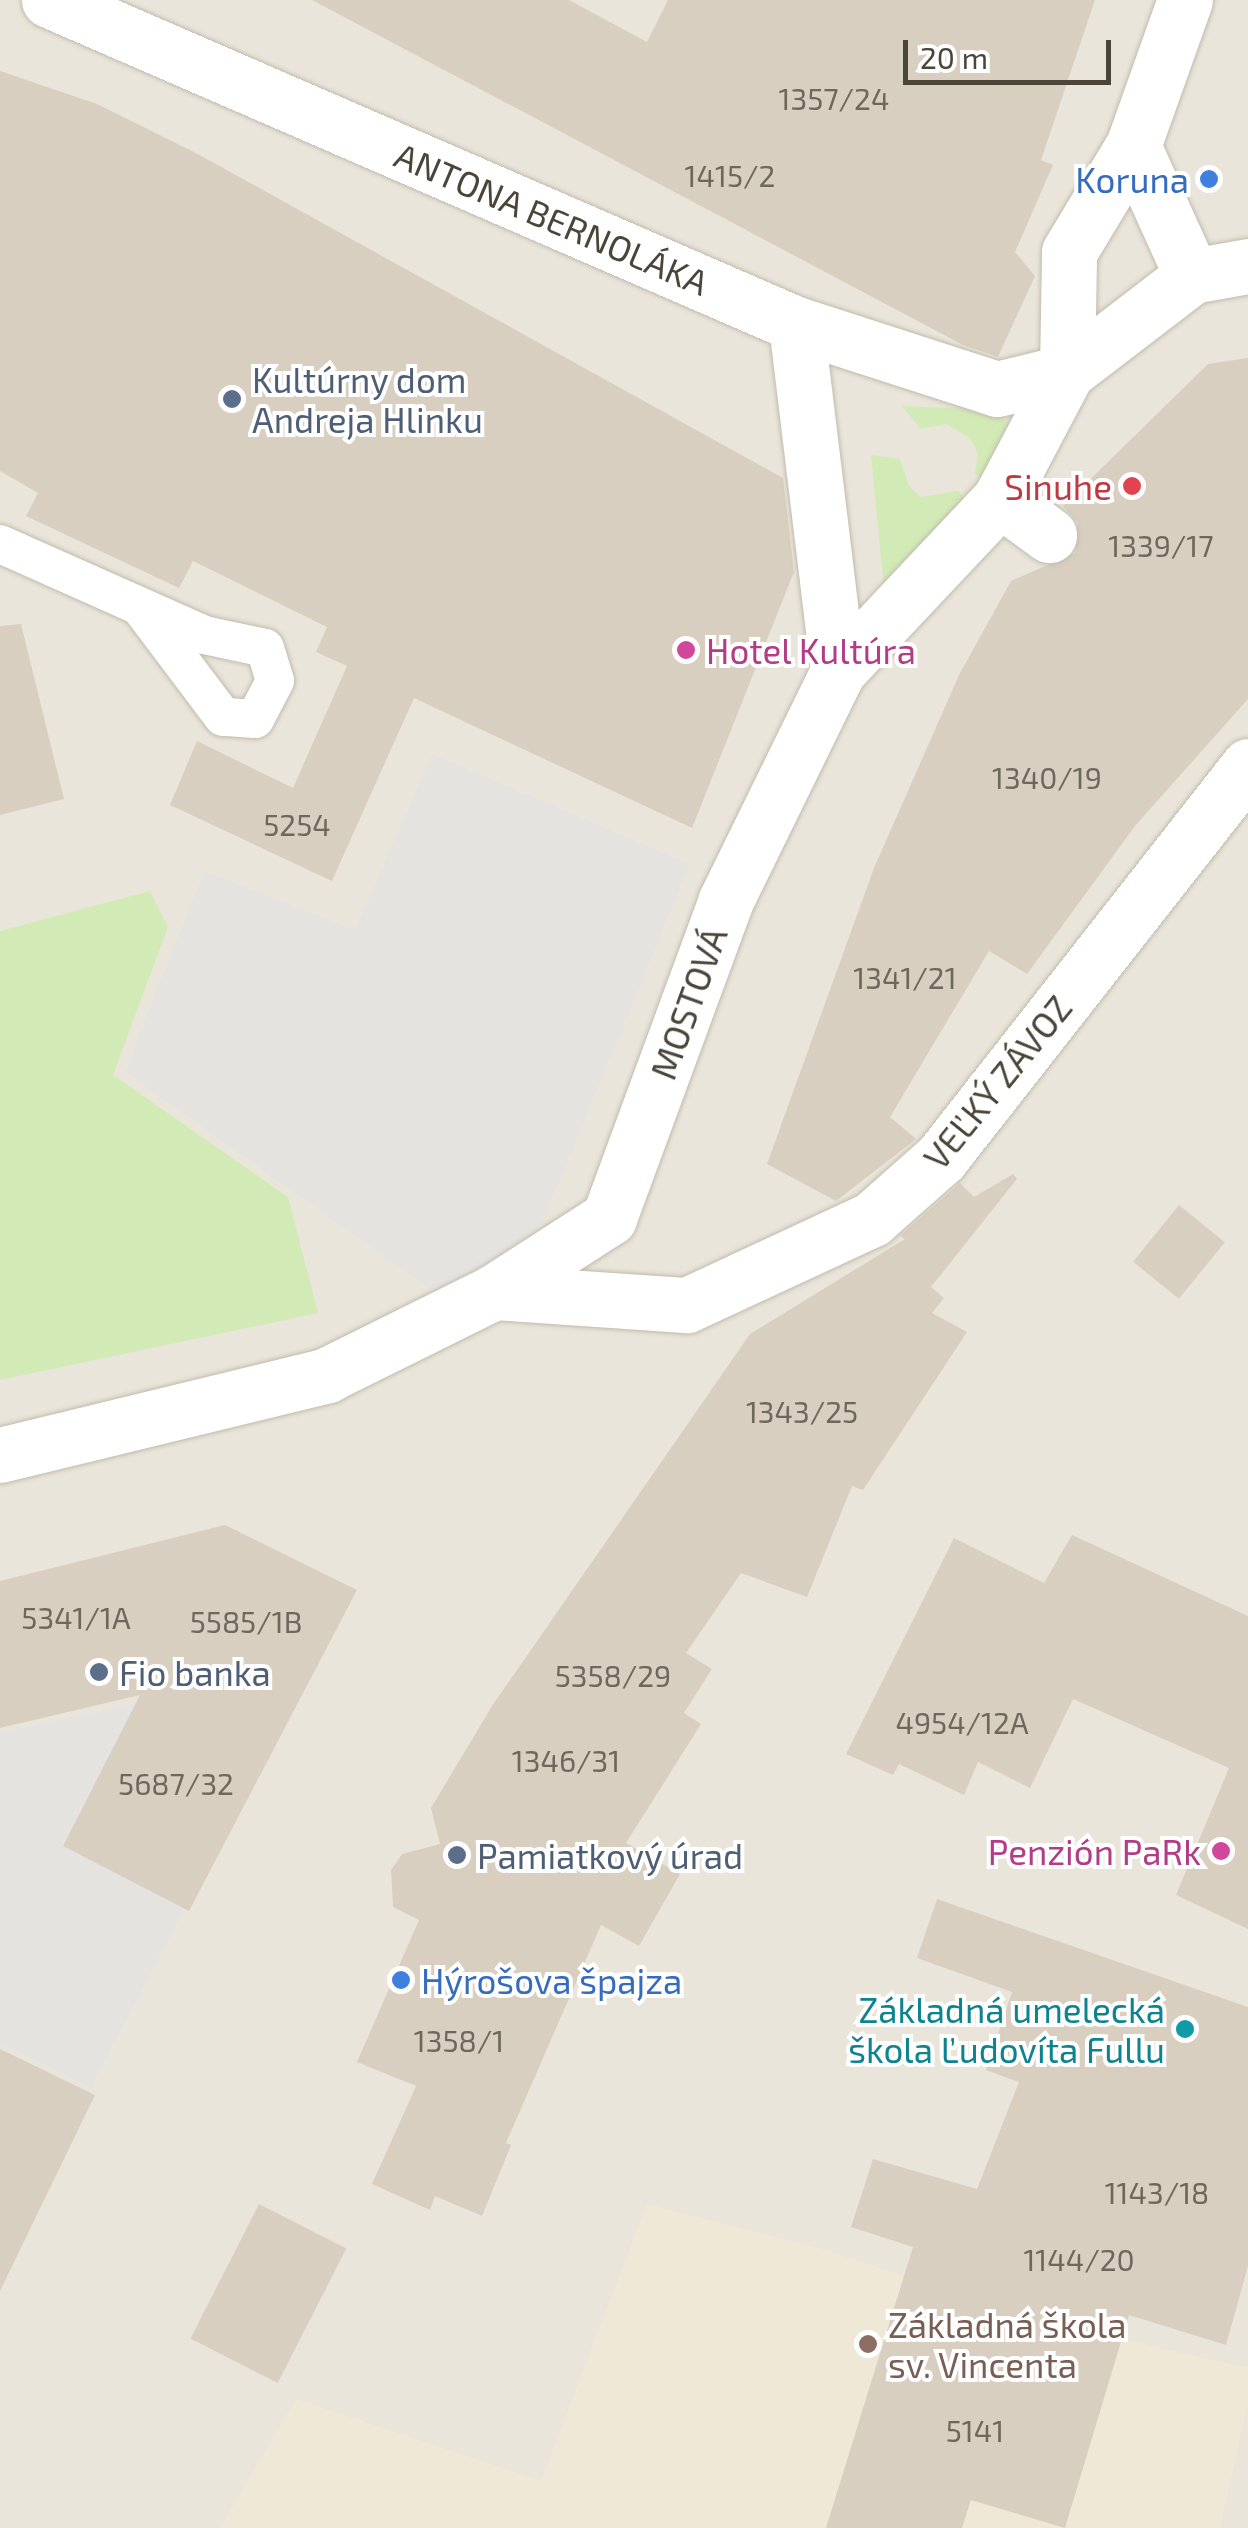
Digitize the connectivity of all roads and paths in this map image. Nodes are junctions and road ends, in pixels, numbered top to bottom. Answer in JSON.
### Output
{"nodes":[{"id":1,"x":49,"y":0,"type":"edge"},
{"id":2,"x":1185,"y":0,"type":"edge"},
{"id":3,"x":1132,"y":146,"type":"junction"},
{"id":4,"x":1248,"y":266,"type":"edge"},
{"id":5,"x":1192,"y":276,"type":"junction"},
{"id":6,"x":796,"y":324,"type":"junction"},
{"id":7,"x":1067,"y":372,"type":"junction"},
{"id":8,"x":1000,"y":499,"type":"junction"},
{"id":9,"x":1049,"y":535,"type":"dead end"},
{"id":10,"x":0,"y":544,"type":"edge"},
{"id":11,"x":141,"y":608,"type":"dead end"},
{"id":12,"x":838,"y":671,"type":"junction"},
{"id":13,"x":1248,"y":766,"type":"edge"},
{"id":14,"x":494,"y":1292,"type":"junction"},
{"id":15,"x":0,"y":1455,"type":"edge"}],
"edges":[{"from":1,"to":6,"type":"street","name":"ANTONA BERNOLÁKA"},
{"from":2,"to":3,"type":"street"},
{"from":3,"to":5,"type":"street"},
{"from":3,"to":7,"type":"street"},
{"from":4,"to":5,"type":"street"},
{"from":5,"to":7,"type":"street"},
{"from":6,"to":7,"type":"street","name":"ANTONA BERNOLÁKA"},
{"from":6,"to":12,"type":"street"},
{"from":7,"to":8,"type":"street","name":"MOSTOVÁ"},
{"from":8,"to":9,"type":"street"},
{"from":8,"to":12,"type":"street","name":"MOSTOVÁ"},
{"from":10,"to":11,"type":"lane"},
{"from":12,"to":14,"type":"street","name":"MOSTOVÁ"},
{"from":13,"to":14,"type":"street","name":"VEĽKÝ ZÁVOZ"},
{"from":14,"to":15,"type":"street","name":"MOSTOVÁ"}]}
